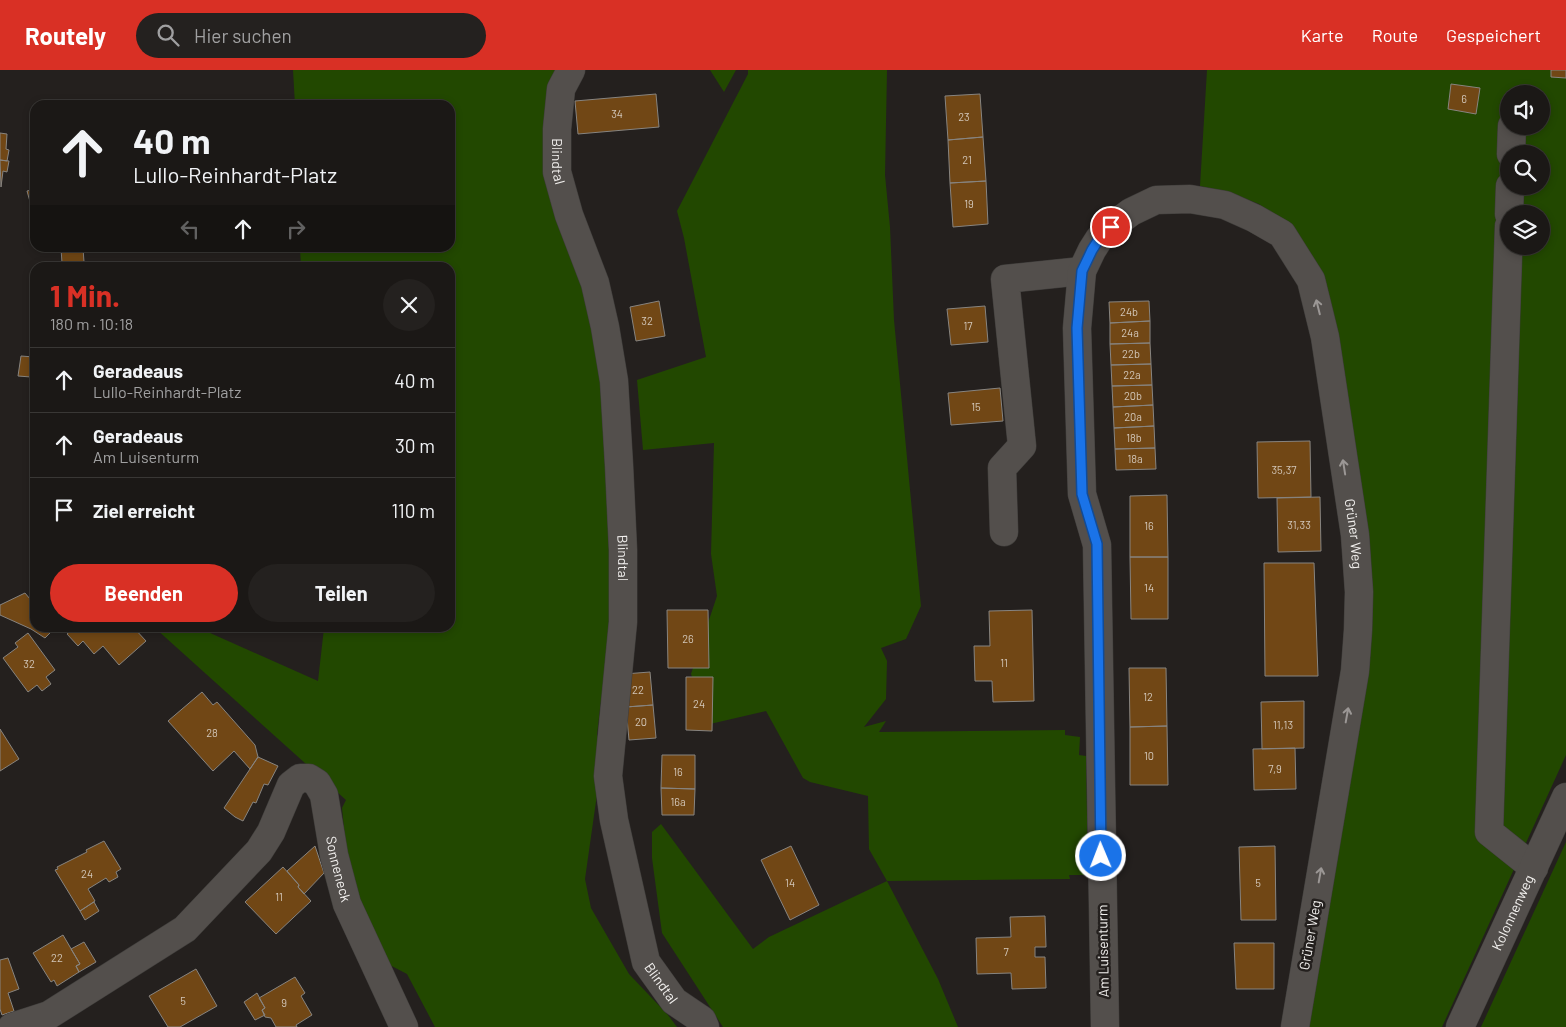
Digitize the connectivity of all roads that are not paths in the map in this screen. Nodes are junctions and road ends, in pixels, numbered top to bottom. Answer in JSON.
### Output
{"nodes":[{"id":1,"x":571,"y":70,"type":"edge"},
{"id":2,"x":1508,"y":255,"type":"edge"},
{"id":3,"x":1082,"y":271,"type":"junction"},
{"id":4,"x":1004,"y":532,"type":"dead end"},
{"id":5,"x":1566,"y":797,"type":"edge"},
{"id":6,"x":1534,"y":868,"type":"junction"},
{"id":7,"x":12,"y":1027,"type":"edge"},
{"id":8,"x":404,"y":1027,"type":"edge"},
{"id":9,"x":705,"y":1027,"type":"edge"},
{"id":10,"x":1104,"y":1027,"type":"edge"},
{"id":11,"x":1295,"y":1027,"type":"edge"},
{"id":12,"x":1460,"y":1027,"type":"edge"}],
"edges":[{"from":1,"to":9,"type":"street","name":"Blindtal"},
{"from":2,"to":6,"type":"street"},
{"from":3,"to":4,"type":"street"},
{"from":3,"to":10,"type":"street","name":"Am Luisenturm"},
{"from":11,"to":3,"type":"street","name":"Grüner Weg","one_way":true},
{"from":5,"to":6,"type":"street","name":"Kolonnenweg"},
{"from":6,"to":12,"type":"street","name":"Kolonnenweg"},
{"from":7,"to":8,"type":"street","name":"Sonneneck"}]}
